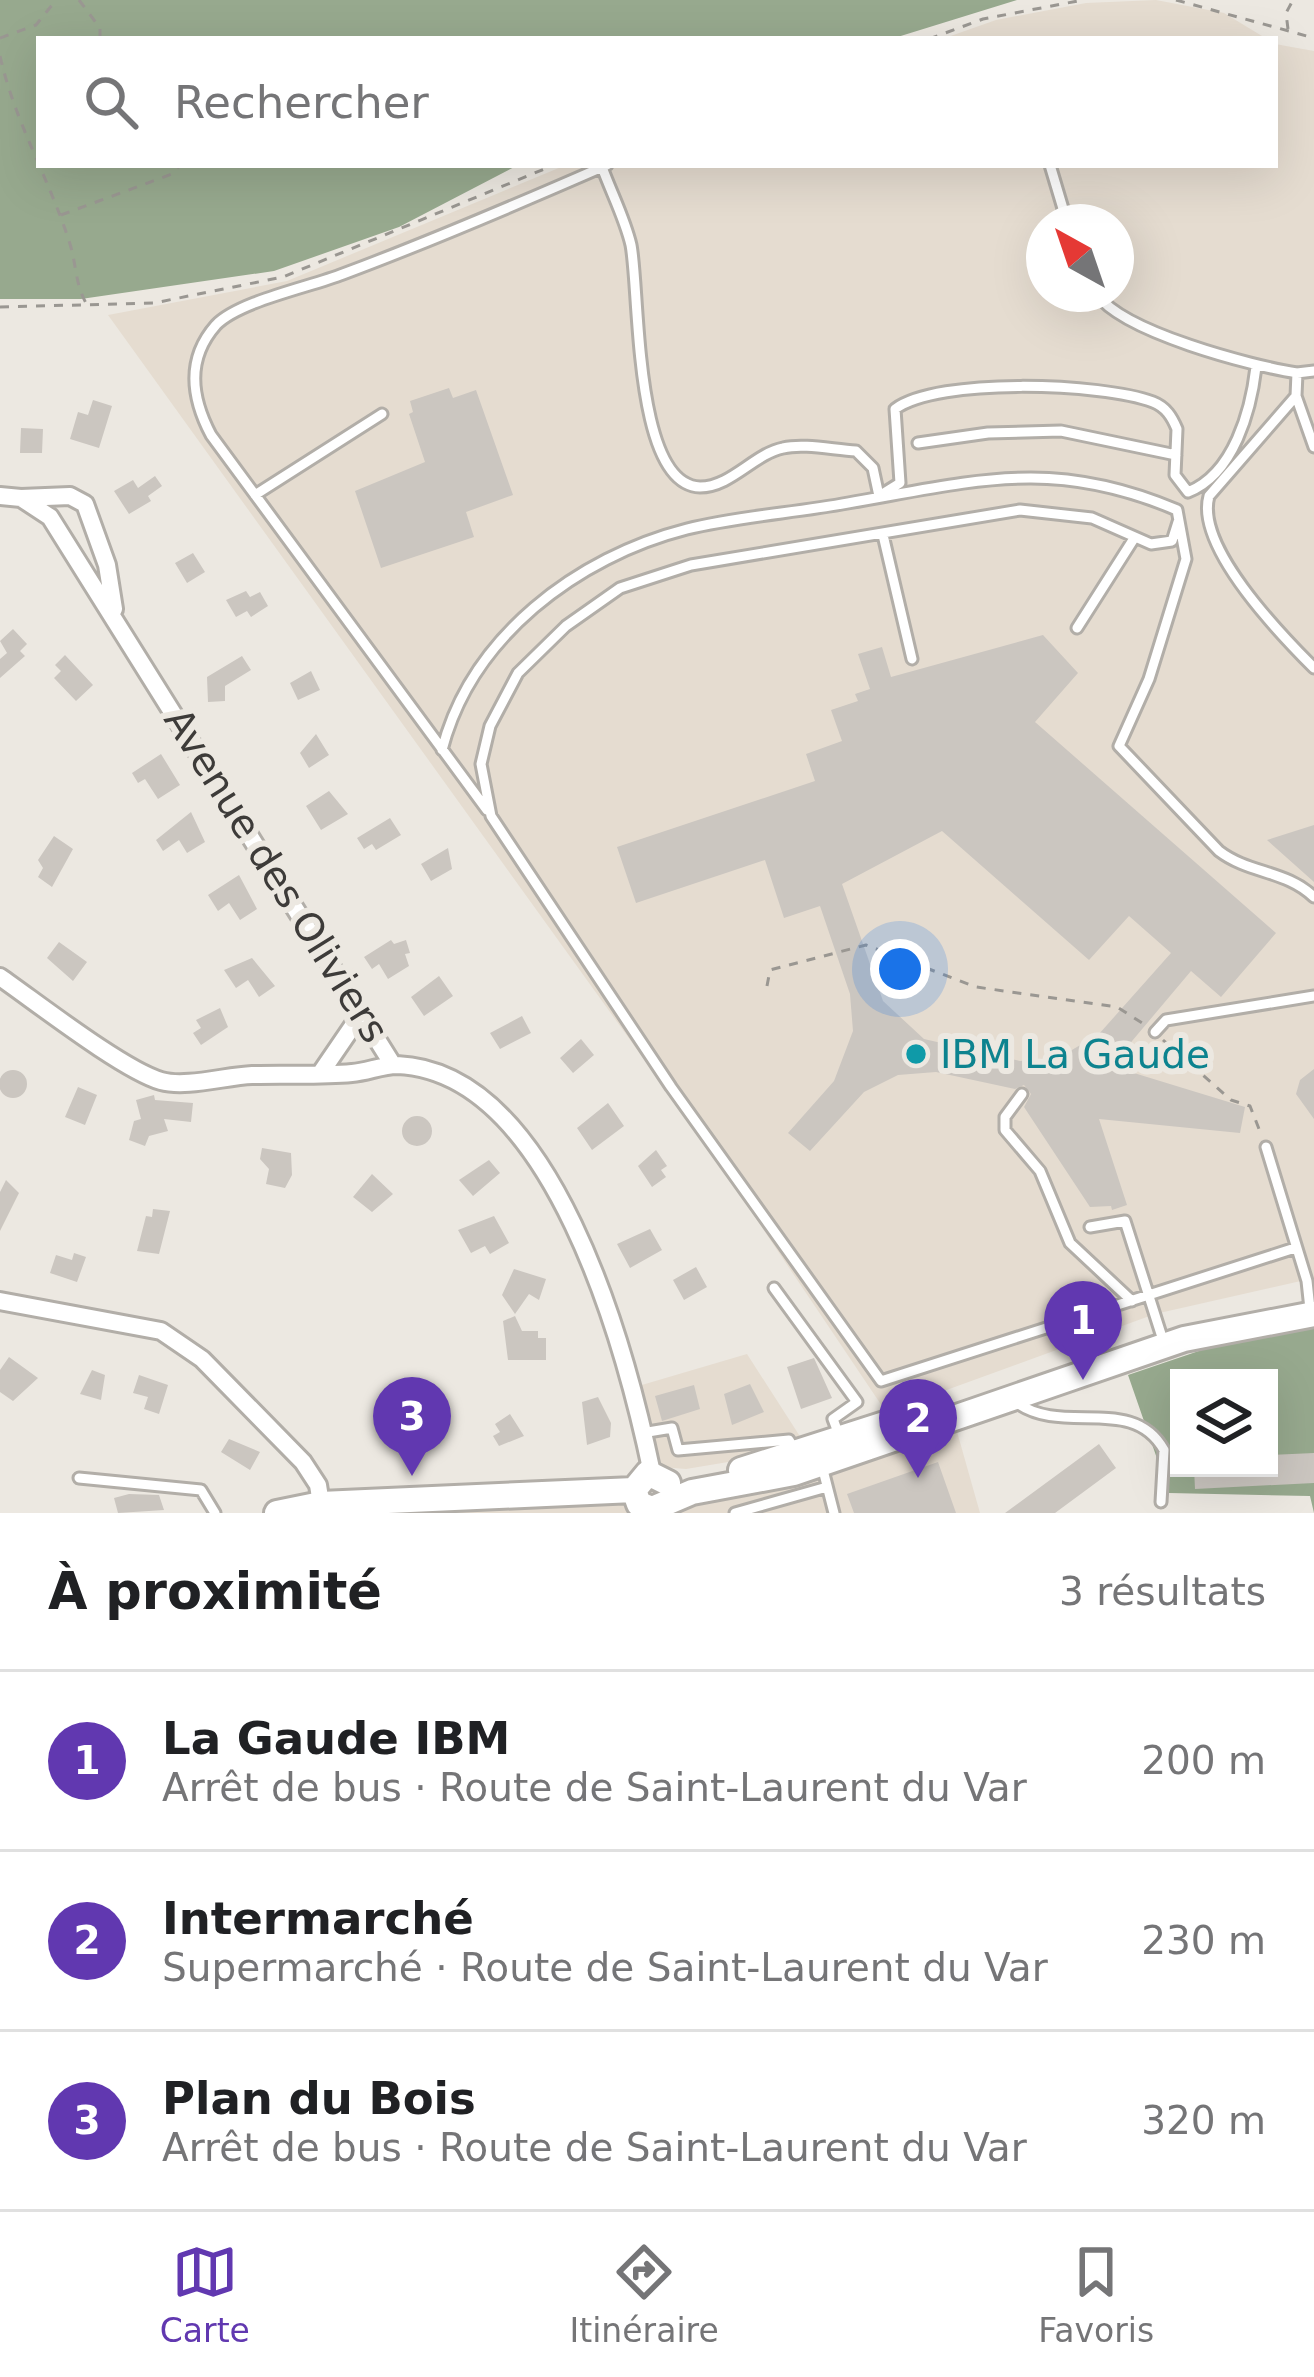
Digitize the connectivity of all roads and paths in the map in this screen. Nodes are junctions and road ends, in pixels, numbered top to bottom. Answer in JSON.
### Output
{"nodes":[{"id":1,"x":56,"y":0,"type":"edge"},
{"id":2,"x":79,"y":0,"type":"edge"},
{"id":3,"x":1083,"y":0,"type":"edge"},
{"id":4,"x":1176,"y":0,"type":"edge"},
{"id":5,"x":1293,"y":0,"type":"edge"},
{"id":6,"x":1288,"y":31,"type":"junction"},
{"id":7,"x":100,"y":36,"type":"edge"},
{"id":8,"x":937,"y":36,"type":"edge"},
{"id":9,"x":0,"y":38,"type":"edge"},
{"id":10,"x":1314,"y":38,"type":"edge"},
{"id":11,"x":0,"y":56,"type":"edge"},
{"id":12,"x":36,"y":162,"type":"edge"},
{"id":13,"x":39,"y":168,"type":"edge"},
{"id":14,"x":177,"y":168,"type":"edge"},
{"id":15,"x":547,"y":168,"type":"edge"},
{"id":16,"x":599,"y":168,"type":"edge"},
{"id":17,"x":605,"y":168,"type":"edge"},
{"id":18,"x":1051,"y":168,"type":"edge"},
{"id":19,"x":1062,"y":204,"type":"edge"},
{"id":20,"x":59,"y":216,"type":"junction"},
{"id":21,"x":0,"y":307,"type":"edge"},
{"id":22,"x":89,"y":309,"type":"junction"},
{"id":23,"x":1118,"y":312,"type":"edge"},
{"id":24,"x":1256,"y":367,"type":"junction"},
{"id":25,"x":1314,"y":371,"type":"edge"},
{"id":26,"x":1297,"y":373,"type":"junction"},
{"id":27,"x":1296,"y":396,"type":"junction"},
{"id":28,"x":382,"y":414,"type":"dead end"},
{"id":29,"x":918,"y":443,"type":"dead end"},
{"id":30,"x":1314,"y":447,"type":"edge"},
{"id":31,"x":1176,"y":455,"type":"junction"},
{"id":32,"x":255,"y":495,"type":"junction"},
{"id":33,"x":0,"y":496,"type":"edge"},
{"id":34,"x":879,"y":496,"type":"junction"},
{"id":35,"x":21,"y":498,"type":"junction"},
{"id":36,"x":1178,"y":522,"type":"junction"},
{"id":37,"x":883,"y":535,"type":"junction"},
{"id":38,"x":1133,"y":540,"type":"junction"},
{"id":39,"x":115,"y":616,"type":"junction"},
{"id":40,"x":1077,"y":628,"type":"dead end"},
{"id":41,"x":912,"y":658,"type":"dead end"},
{"id":42,"x":1314,"y":668,"type":"edge"},
{"id":43,"x":442,"y":750,"type":"junction"},
{"id":44,"x":491,"y":816,"type":"junction"},
{"id":45,"x":1314,"y":897,"type":"edge"},
{"id":46,"x":0,"y":977,"type":"edge"},
{"id":47,"x":767,"y":986,"type":"dead end"},
{"id":48,"x":1314,"y":996,"type":"edge"},
{"id":49,"x":363,"y":1011,"type":"junction"},
{"id":50,"x":1155,"y":1032,"type":"junction"},
{"id":51,"x":393,"y":1065,"type":"junction"},
{"id":52,"x":320,"y":1074,"type":"junction"},
{"id":53,"x":1022,"y":1094,"type":"dead end"},
{"id":54,"x":1267,"y":1147,"type":"joint"},
{"id":55,"x":1090,"y":1227,"type":"dead end"},
{"id":56,"x":1295,"y":1248,"type":"junction"},
{"id":57,"x":774,"y":1288,"type":"dead end"},
{"id":58,"x":1148,"y":1295,"type":"junction"},
{"id":59,"x":0,"y":1301,"type":"edge"},
{"id":60,"x":1132,"y":1301,"type":"junction"},
{"id":61,"x":1312,"y":1309,"type":"edge"},
{"id":62,"x":1161,"y":1334,"type":"junction"},
{"id":63,"x":1061,"y":1366,"type":"junction"},
{"id":64,"x":1013,"y":1396,"type":"junction"},
{"id":65,"x":949,"y":1404,"type":"junction"},
{"id":66,"x":877,"y":1426,"type":"junction"},
{"id":67,"x":642,"y":1433,"type":"junction"},
{"id":68,"x":840,"y":1438,"type":"junction"},
{"id":69,"x":796,"y":1453,"type":"junction"},
{"id":70,"x":824,"y":1475,"type":"junction"},
{"id":71,"x":79,"y":1478,"type":"dead end"},
{"id":72,"x":651,"y":1500,"type":"edge"},
{"id":73,"x":1161,"y":1502,"type":"dead end"},
{"id":74,"x":321,"y":1504,"type":"junction"},
{"id":75,"x":214,"y":1513,"type":"edge"},
{"id":76,"x":277,"y":1513,"type":"edge"},
{"id":77,"x":735,"y":1513,"type":"edge"},
{"id":78,"x":834,"y":1513,"type":"edge"}],
"edges":[{"from":1,"to":9,"type":"path"},
{"from":2,"to":7,"type":"path"},
{"from":3,"to":8,"type":"path"},
{"from":4,"to":6,"type":"path"},
{"from":5,"to":6,"type":"path"},
{"from":6,"to":10,"type":"path"},
{"from":11,"to":12,"type":"path"},
{"from":13,"to":20,"type":"path"},
{"from":14,"to":20,"type":"path"},
{"from":15,"to":22,"type":"path"},
{"from":16,"to":32,"type":"lane"},
{"from":17,"to":34,"type":"lane"},
{"from":18,"to":19,"type":"lane"},
{"from":20,"to":22,"type":"path"},
{"from":21,"to":22,"type":"path"},
{"from":23,"to":24,"type":"lane"},
{"from":24,"to":26,"type":"lane"},
{"from":24,"to":31,"type":"lane"},
{"from":25,"to":26,"type":"lane"},
{"from":26,"to":27,"type":"lane"},
{"from":27,"to":30,"type":"lane"},
{"from":27,"to":42,"type":"lane"},
{"from":28,"to":32,"type":"lane"},
{"from":29,"to":31,"type":"lane"},
{"from":31,"to":34,"type":"lane"},
{"from":32,"to":43,"type":"lane"},
{"from":33,"to":35,"type":"street","name":"Avenue des Oliviers"},
{"from":34,"to":36,"type":"lane"},
{"from":34,"to":43,"type":"lane"},
{"from":35,"to":39,"type":"street","name":"Avenue des Oliviers"},
{"from":35,"to":39,"type":"street","name":"Avenue des Oliviers"},
{"from":36,"to":38,"type":"lane"},
{"from":36,"to":45,"type":"lane"},
{"from":37,"to":38,"type":"lane"},
{"from":37,"to":41,"type":"lane"},
{"from":37,"to":44,"type":"lane"},
{"from":38,"to":40,"type":"lane"},
{"from":39,"to":49,"type":"street","name":"Avenue des Oliviers"},
{"from":43,"to":44,"type":"lane"},
{"from":44,"to":60,"type":"lane"},
{"from":46,"to":52,"type":"street"},
{"from":47,"to":50,"type":"path"},
{"from":48,"to":50,"type":"lane"},
{"from":49,"to":51,"type":"street","name":"Avenue des Oliviers"},
{"from":49,"to":52,"type":"street"},
{"from":50,"to":54,"type":"path"},
{"from":51,"to":52,"type":"street"},
{"from":51,"to":67,"type":"street","name":"Avenue des Oliviers"},
{"from":53,"to":60,"type":"lane"},
{"from":54,"to":56,"type":"lane"},
{"from":55,"to":58,"type":"lane"},
{"from":56,"to":58,"type":"lane"},
{"from":56,"to":61,"type":"lane"},
{"from":57,"to":68,"type":"lane"},
{"from":58,"to":60,"type":"lane"},
{"from":58,"to":62,"type":"lane"},
{"from":59,"to":74,"type":"street"},
{"from":61,"to":62,"type":"main road"},
{"from":61,"to":64,"type":"main road"},
{"from":62,"to":63,"type":"main road"},
{"from":63,"to":64,"type":"lane"},
{"from":63,"to":65,"type":"main road"},
{"from":64,"to":65,"type":"lane"},
{"from":64,"to":70,"type":"main road"},
{"from":64,"to":73,"type":"lane"},
{"from":65,"to":66,"type":"main road"},
{"from":66,"to":68,"type":"main road"},
{"from":66,"to":70,"type":"lane"},
{"from":67,"to":69,"type":"lane"},
{"from":67,"to":72,"type":"street","name":"Avenue des Oliviers"},
{"from":68,"to":69,"type":"main road"},
{"from":69,"to":70,"type":"lane"},
{"from":69,"to":72,"type":"main road"},
{"from":70,"to":72,"type":"main road"},
{"from":70,"to":77,"type":"lane"},
{"from":70,"to":78,"type":"lane"},
{"from":71,"to":75,"type":"lane"},
{"from":72,"to":74,"type":"main road"},
{"from":74,"to":76,"type":"main road"}]}
